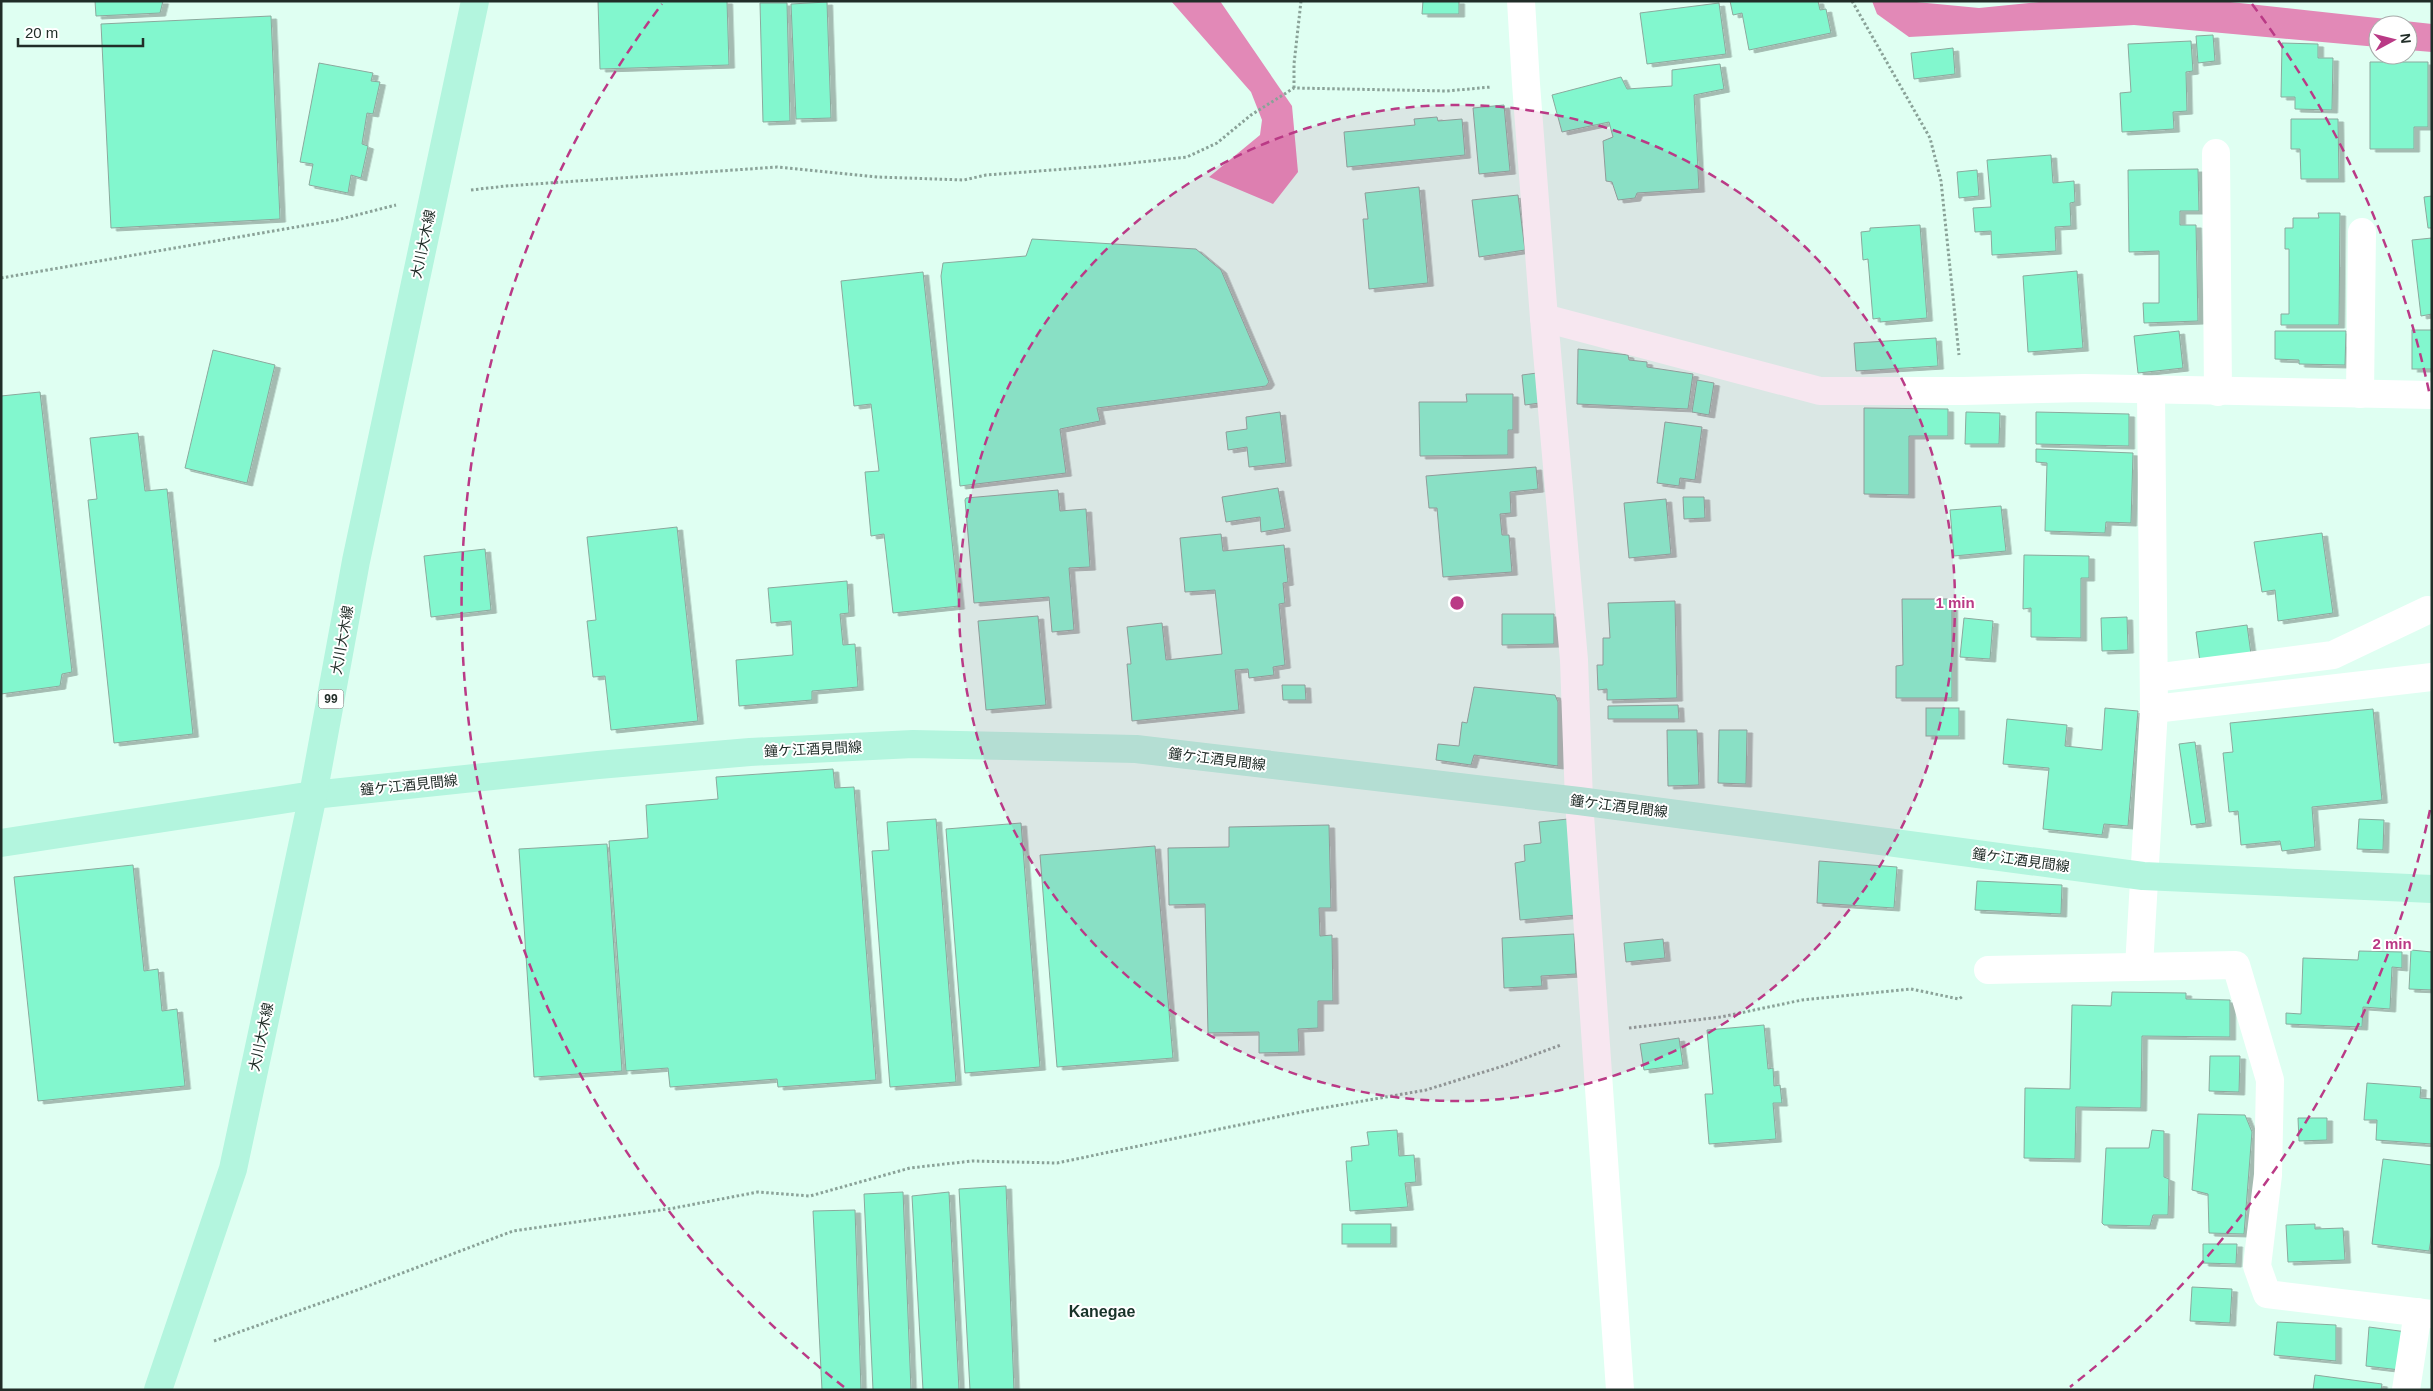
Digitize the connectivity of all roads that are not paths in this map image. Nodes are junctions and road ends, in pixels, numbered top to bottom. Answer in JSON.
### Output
{"nodes":[{"id":1,"x":475,"y":1,"type":"edge"},
{"id":2,"x":1521,"y":1,"type":"edge"},
{"id":3,"x":2216,"y":153,"type":"dead end"},
{"id":4,"x":2362,"y":232,"type":"dead end"},
{"id":5,"x":1544,"y":318,"type":"junction"},
{"id":6,"x":2151,"y":391,"type":"junction"},
{"id":7,"x":2218,"y":392,"type":"junction"},
{"id":8,"x":2360,"y":394,"type":"junction"},
{"id":9,"x":2432,"y":395,"type":"edge"},
{"id":10,"x":2428,"y":610,"type":"dead end"},
{"id":11,"x":2432,"y":677,"type":"edge"},
{"id":12,"x":2154,"y":678,"type":"junction"},
{"id":13,"x":2154,"y":709,"type":"junction"},
{"id":14,"x":313,"y":795,"type":"junction"},
{"id":15,"x":1580,"y":801,"type":"junction"},
{"id":16,"x":1,"y":843,"type":"edge"},
{"id":17,"x":2143,"y":876,"type":"junction"},
{"id":18,"x":2432,"y":889,"type":"edge"},
{"id":19,"x":2139,"y":967,"type":"junction"},
{"id":20,"x":1988,"y":970,"type":"road end"},
{"id":21,"x":2425,"y":1313,"type":"edge"},
{"id":22,"x":158,"y":1390,"type":"edge"},
{"id":23,"x":1620,"y":1390,"type":"edge"},
{"id":24,"x":2406,"y":1390,"type":"edge"}],
"edges":[{"from":1,"to":14,"type":"main road","name":"大川大木線","number":"99"},
{"from":2,"to":5,"type":"street"},
{"from":3,"to":7,"type":"street"},
{"from":4,"to":8,"type":"street"},
{"from":5,"to":6,"type":"street"},
{"from":5,"to":15,"type":"street"},
{"from":6,"to":7,"type":"street"},
{"from":6,"to":12,"type":"street"},
{"from":7,"to":8,"type":"street"},
{"from":8,"to":9,"type":"street"},
{"from":10,"to":12,"type":"street"},
{"from":11,"to":13,"type":"street"},
{"from":12,"to":13,"type":"street"},
{"from":13,"to":17,"type":"street"},
{"from":14,"to":15,"type":"main road","name":"鐘ケ江酒見間線"},
{"from":14,"to":16,"type":"main road","name":"鐘ケ江酒見間線"},
{"from":14,"to":22,"type":"main road","name":"大川大木線","number":"99"},
{"from":15,"to":17,"type":"main road","name":"鐘ケ江酒見間線"},
{"from":15,"to":23,"type":"street"},
{"from":17,"to":18,"type":"main road","name":"鐘ケ江酒見間線"},
{"from":17,"to":19,"type":"street"},
{"from":19,"to":20,"type":"street"},
{"from":19,"to":21,"type":"street"},
{"from":21,"to":24,"type":"street"}]}
